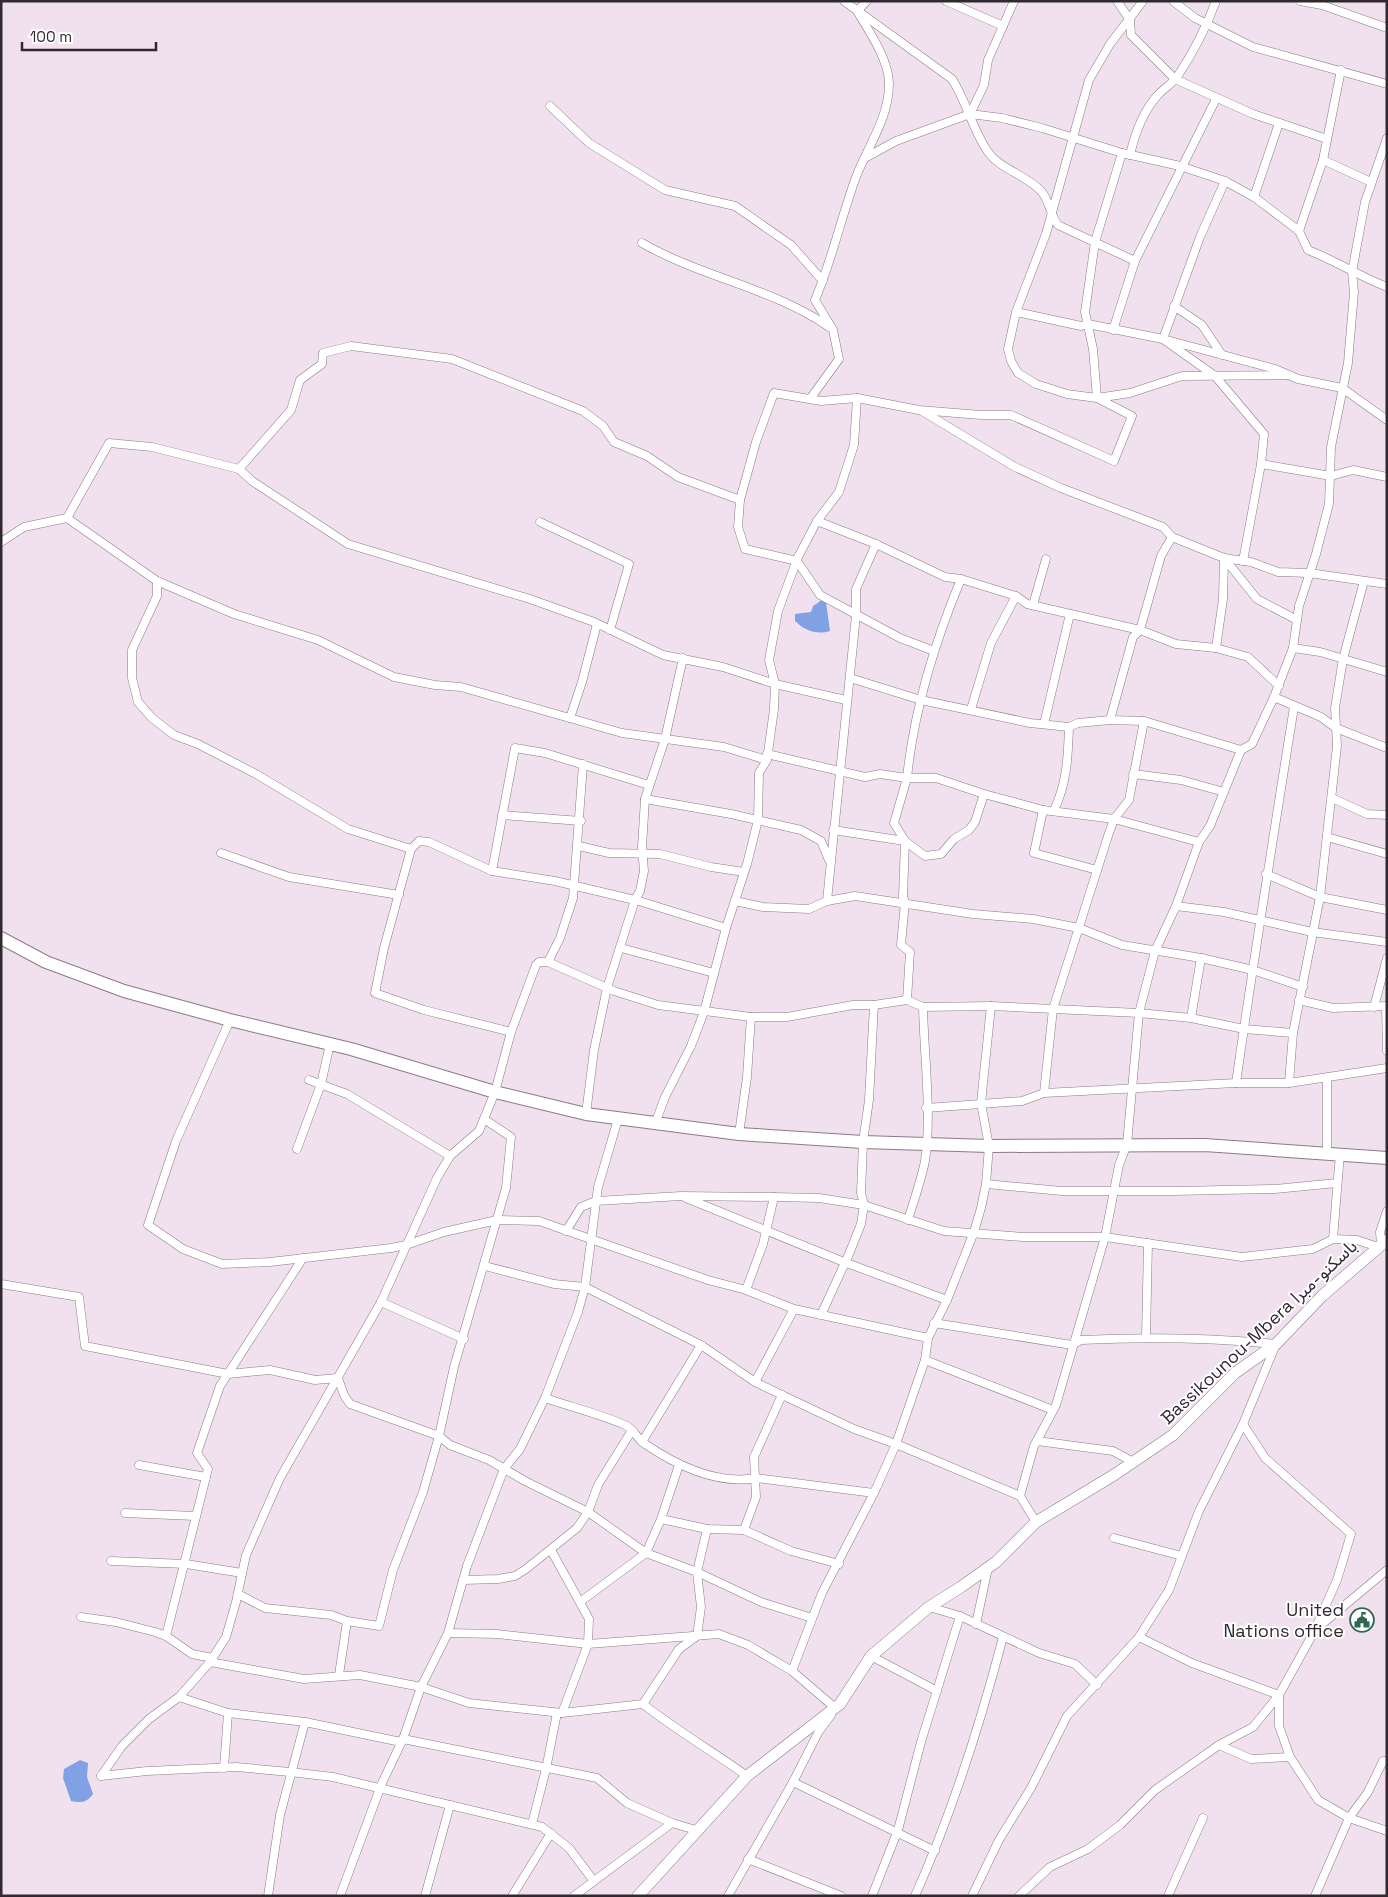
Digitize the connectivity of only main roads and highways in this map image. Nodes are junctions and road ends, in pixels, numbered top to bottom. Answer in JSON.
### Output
{"nodes":[{"id":1,"x":1,"y":938,"type":"edge"},
{"id":2,"x":1387,"y":1158,"type":"edge"}],
"edges":[{"from":1,"to":2,"type":"main road"}]}
